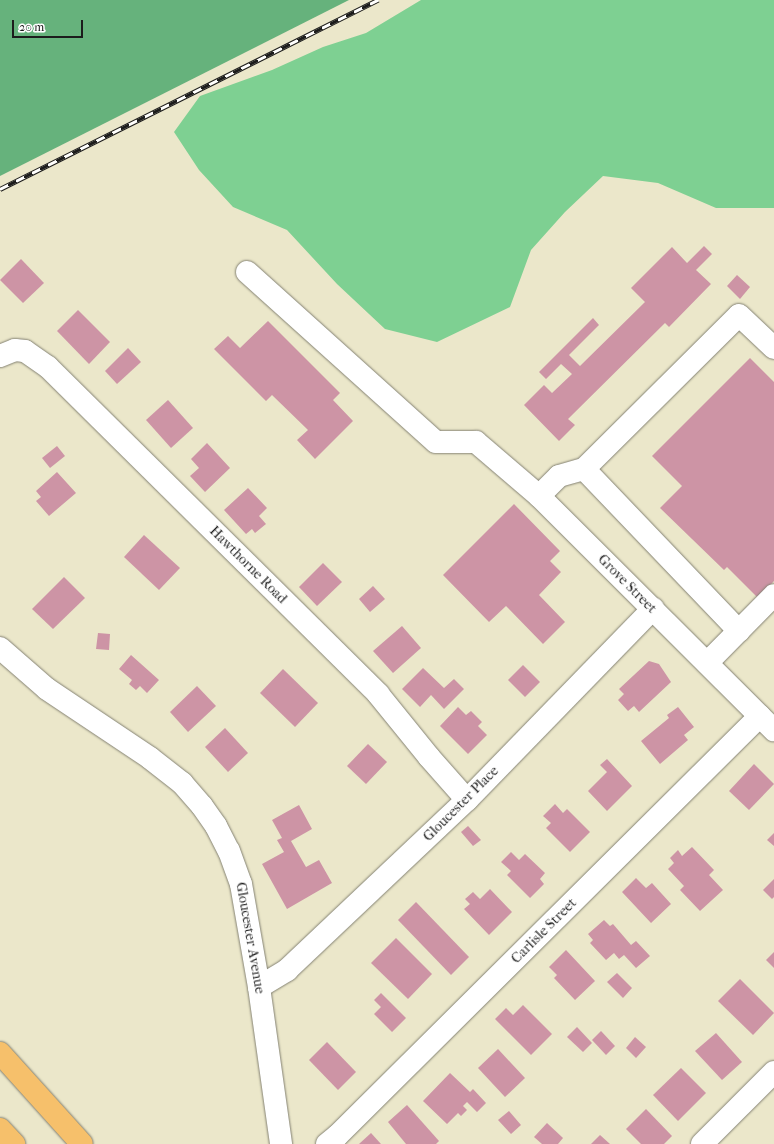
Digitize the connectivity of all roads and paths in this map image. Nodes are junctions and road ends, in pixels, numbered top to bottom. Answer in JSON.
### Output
{"nodes":[{"id":1,"x":247,"y":272,"type":"dead end"},
{"id":2,"x":774,"y":348,"type":"edge"},
{"id":3,"x":7,"y":353,"type":"edge"},
{"id":4,"x":584,"y":469,"type":"junction"},
{"id":5,"x":539,"y":496,"type":"junction"},
{"id":6,"x":774,"y":595,"type":"edge"},
{"id":7,"x":653,"y":609,"type":"junction"},
{"id":8,"x":739,"y":631,"type":"junction"},
{"id":9,"x":0,"y":648,"type":"edge"},
{"id":10,"x":707,"y":664,"type":"junction"},
{"id":11,"x":767,"y":723,"type":"edge"},
{"id":12,"x":467,"y":800,"type":"junction"},
{"id":13,"x":259,"y":987,"type":"junction"},
{"id":14,"x":0,"y":1053,"type":"edge"},
{"id":15,"x":774,"y":1072,"type":"edge"},
{"id":16,"x":0,"y":1129,"type":"edge"},
{"id":17,"x":14,"y":1144,"type":"edge"},
{"id":18,"x":82,"y":1144,"type":"edge"},
{"id":19,"x":282,"y":1144,"type":"edge"},
{"id":20,"x":327,"y":1144,"type":"edge"},
{"id":21,"x":702,"y":1144,"type":"edge"}],
"edges":[{"from":1,"to":5,"type":"street","name":"Grove Street"},
{"from":2,"to":4,"type":"street"},
{"from":3,"to":12,"type":"street","name":"Hawthorne Road"},
{"from":4,"to":5,"type":"street"},
{"from":4,"to":8,"type":"street"},
{"from":5,"to":7,"type":"street","name":"Grove Street"},
{"from":6,"to":8,"type":"street"},
{"from":7,"to":10,"type":"street","name":"Grove Street"},
{"from":7,"to":12,"type":"street","name":"Gloucester Place"},
{"from":8,"to":10,"type":"street"},
{"from":9,"to":13,"type":"street","name":"Gloucester Avenue"},
{"from":10,"to":11,"type":"street","name":"Grove Street"},
{"from":11,"to":20,"type":"street","name":"Carlisle Street"},
{"from":12,"to":13,"type":"street","name":"Gloucester Place"},
{"from":13,"to":19,"type":"street","name":"Gloucester Avenue"},
{"from":14,"to":18,"type":"highway"},
{"from":15,"to":21,"type":"street"},
{"from":16,"to":17,"type":"highway"}]}
